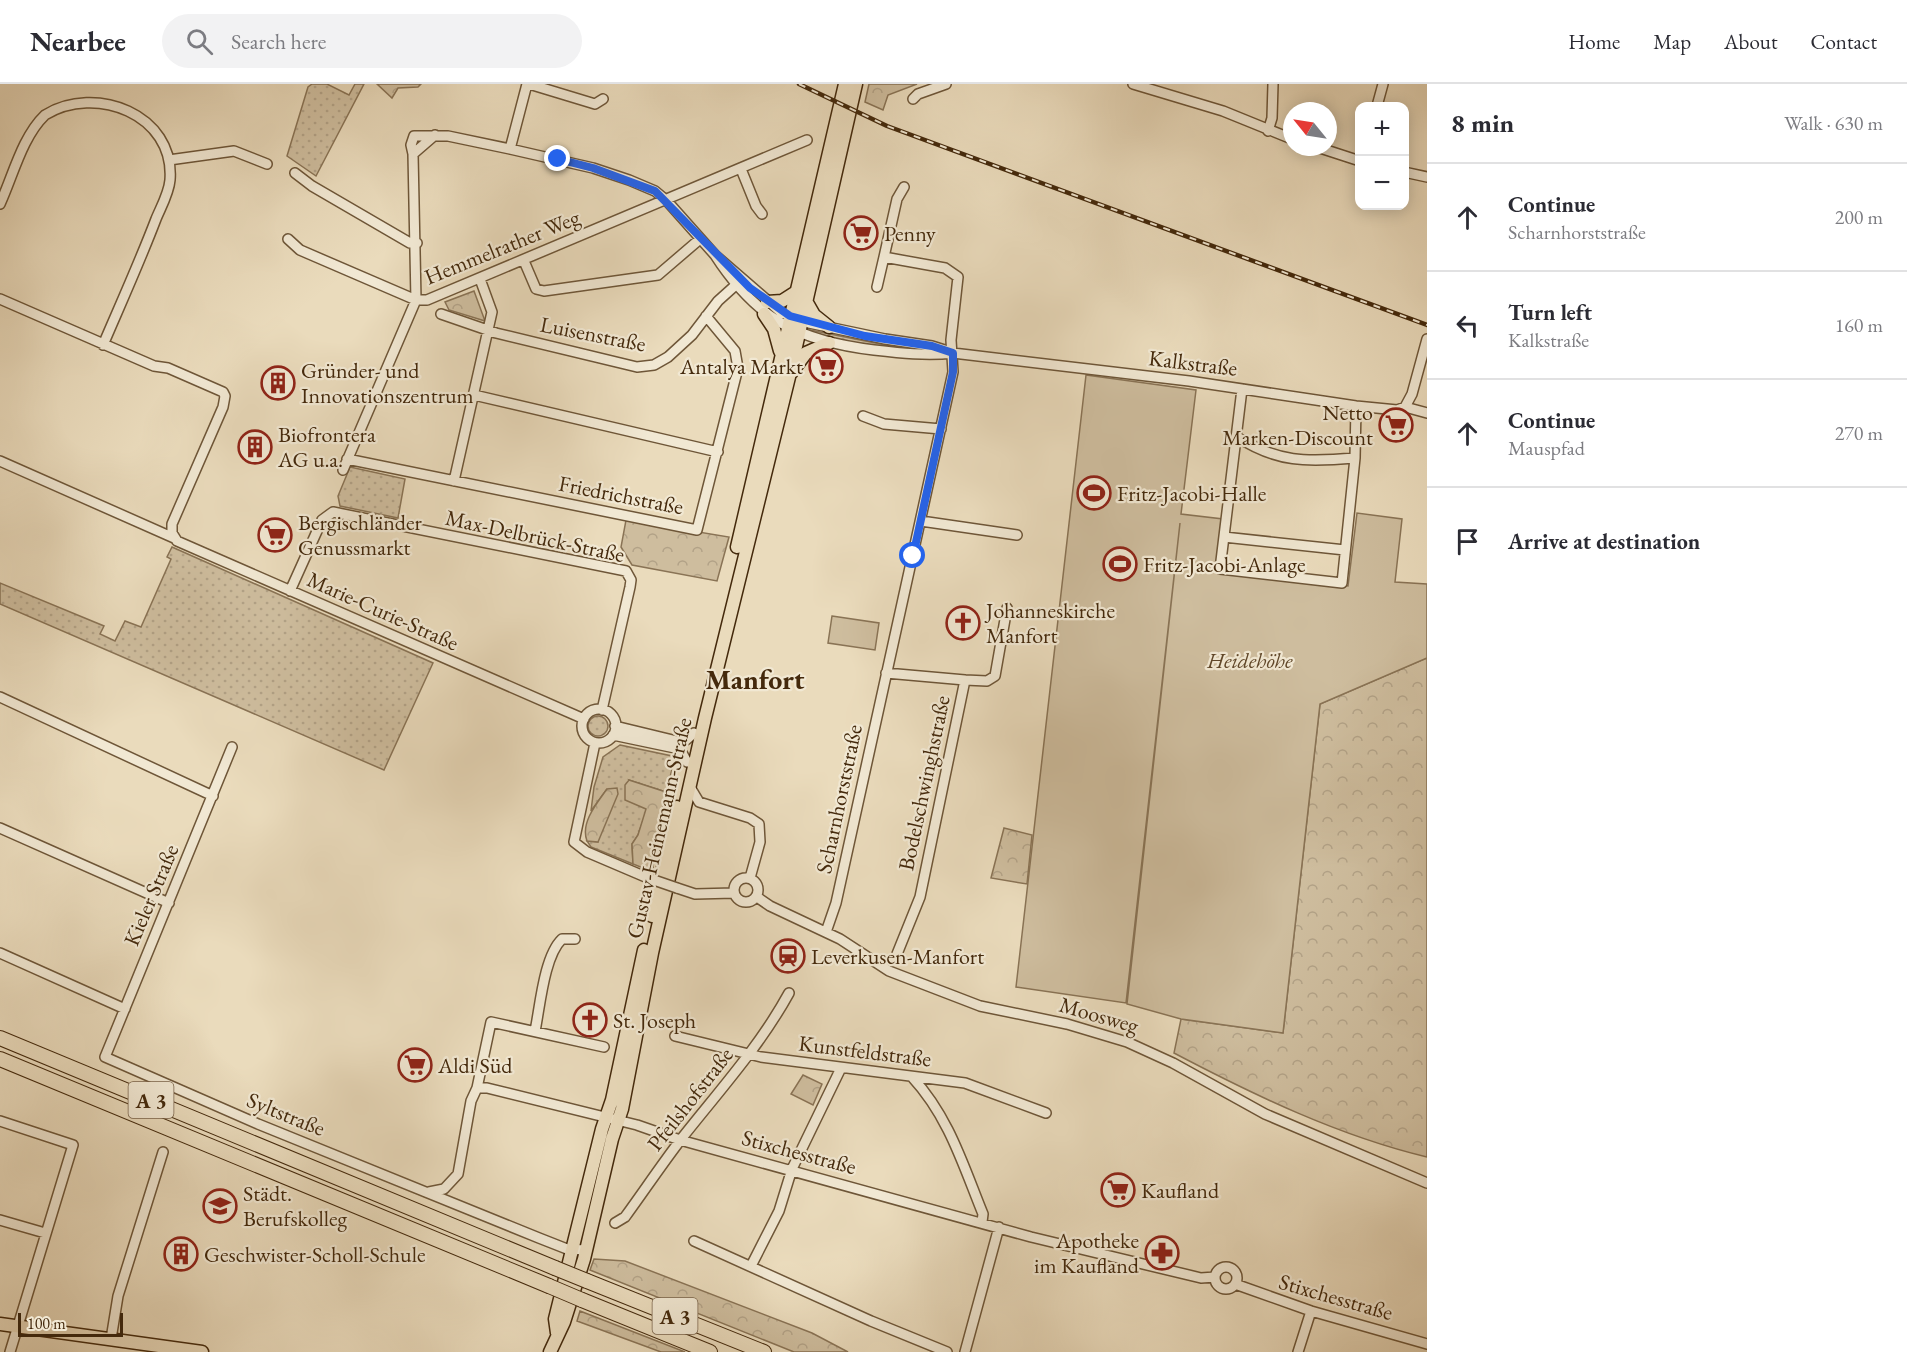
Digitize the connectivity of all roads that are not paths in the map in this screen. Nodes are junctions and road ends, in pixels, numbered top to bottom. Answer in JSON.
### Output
{"nodes":[{"id":1,"x":528,"y":84,"type":"edge"},
{"id":2,"x":845,"y":84,"type":"edge"},
{"id":3,"x":856,"y":84,"type":"edge"},
{"id":4,"x":946,"y":84,"type":"edge"},
{"id":5,"x":1133,"y":84,"type":"edge"},
{"id":6,"x":1272,"y":84,"type":"edge"},
{"id":7,"x":1383,"y":84,"type":"edge"},
{"id":8,"x":603,"y":99,"type":"dead end"},
{"id":9,"x":913,"y":99,"type":"dead end"},
{"id":10,"x":1378,"y":102,"type":"edge"},
{"id":11,"x":1268,"y":131,"type":"junction"},
{"id":12,"x":1283,"y":136,"type":"edge"},
{"id":13,"x":807,"y":140,"type":"dead end"},
{"id":14,"x":510,"y":149,"type":"junction"},
{"id":15,"x":1337,"y":154,"type":"edge"},
{"id":16,"x":169,"y":160,"type":"junction"},
{"id":17,"x":1355,"y":160,"type":"edge"},
{"id":18,"x":267,"y":164,"type":"dead end"},
{"id":19,"x":741,"y":170,"type":"junction"},
{"id":20,"x":1409,"y":172,"type":"edge"},
{"id":21,"x":295,"y":173,"type":"dead end"},
{"id":22,"x":1427,"y":177,"type":"edge"},
{"id":23,"x":904,"y":187,"type":"dead end"},
{"id":24,"x":667,"y":201,"type":"junction"},
{"id":25,"x":0,"y":204,"type":"edge"},
{"id":26,"x":762,"y":214,"type":"dead end"},
{"id":27,"x":288,"y":239,"type":"dead end"},
{"id":28,"x":700,"y":239,"type":"junction"},
{"id":29,"x":417,"y":243,"type":"junction"},
{"id":30,"x":884,"y":257,"type":"junction"},
{"id":31,"x":524,"y":261,"type":"junction"},
{"id":32,"x":480,"y":279,"type":"junction"},
{"id":33,"x":739,"y":282,"type":"junction"},
{"id":34,"x":877,"y":287,"type":"dead end"},
{"id":35,"x":796,"y":292,"type":"junction"},
{"id":36,"x":0,"y":299,"type":"edge"},
{"id":37,"x":416,"y":300,"type":"junction"},
{"id":38,"x":806,"y":301,"type":"junction"},
{"id":39,"x":766,"y":308,"type":"junction"},
{"id":40,"x":441,"y":315,"type":"dead end"},
{"id":41,"x":706,"y":316,"type":"junction"},
{"id":42,"x":794,"y":324,"type":"junction"},
{"id":43,"x":829,"y":327,"type":"junction"},
{"id":44,"x":490,"y":329,"type":"junction"},
{"id":45,"x":1426,"y":342,"type":"edge"},
{"id":46,"x":830,"y":343,"type":"junction"},
{"id":47,"x":103,"y":345,"type":"junction"},
{"id":48,"x":781,"y":353,"type":"junction"},
{"id":49,"x":953,"y":353,"type":"junction"},
{"id":50,"x":789,"y":377,"type":"junction"},
{"id":51,"x":1242,"y":389,"type":"junction"},
{"id":52,"x":474,"y":394,"type":"junction"},
{"id":53,"x":1356,"y":405,"type":"junction"},
{"id":54,"x":1405,"y":407,"type":"junction"},
{"id":55,"x":1427,"y":413,"type":"edge"},
{"id":56,"x":863,"y":416,"type":"dead end"},
{"id":57,"x":941,"y":429,"type":"junction"},
{"id":58,"x":1236,"y":436,"type":"junction"},
{"id":59,"x":718,"y":452,"type":"junction"},
{"id":60,"x":1354,"y":458,"type":"junction"},
{"id":61,"x":347,"y":459,"type":"junction"},
{"id":62,"x":0,"y":461,"type":"edge"},
{"id":63,"x":343,"y":470,"type":"dead end"},
{"id":64,"x":454,"y":481,"type":"junction"},
{"id":65,"x":921,"y":521,"type":"junction"},
{"id":66,"x":1017,"y":535,"type":"dead end"},
{"id":67,"x":173,"y":536,"type":"junction"},
{"id":68,"x":1224,"y":537,"type":"junction"},
{"id":69,"x":1345,"y":550,"type":"junction"},
{"id":70,"x":290,"y":591,"type":"junction"},
{"id":71,"x":1006,"y":608,"type":"dead end"},
{"id":72,"x":886,"y":673,"type":"junction"},
{"id":73,"x":965,"y":680,"type":"junction"},
{"id":74,"x":0,"y":697,"type":"edge"},
{"id":75,"x":602,"y":710,"type":"junction"},
{"id":76,"x":584,"y":719,"type":"junction"},
{"id":77,"x":614,"y":730,"type":"junction"},
{"id":78,"x":694,"y":733,"type":"junction"},
{"id":79,"x":595,"y":742,"type":"junction"},
{"id":80,"x":232,"y":747,"type":"dead end"},
{"id":81,"x":687,"y":762,"type":"junction"},
{"id":82,"x":690,"y":787,"type":"junction"},
{"id":83,"x":213,"y":796,"type":"junction"},
{"id":84,"x":699,"y":802,"type":"junction"},
{"id":85,"x":684,"y":813,"type":"junction"},
{"id":86,"x":0,"y":828,"type":"edge"},
{"id":87,"x":750,"y":878,"type":"junction"},
{"id":88,"x":734,"y":893,"type":"junction"},
{"id":89,"x":757,"y":897,"type":"junction"},
{"id":90,"x":169,"y":903,"type":"junction"},
{"id":91,"x":826,"y":932,"type":"junction"},
{"id":92,"x":575,"y":939,"type":"dead end"},
{"id":93,"x":886,"y":950,"type":"dead end"},
{"id":94,"x":0,"y":953,"type":"edge"},
{"id":95,"x":789,"y":993,"type":"dead end"},
{"id":96,"x":125,"y":1009,"type":"junction"},
{"id":97,"x":535,"y":1031,"type":"junction"},
{"id":98,"x":675,"y":1036,"type":"dead end"},
{"id":99,"x":0,"y":1038,"type":"edge"},
{"id":100,"x":604,"y":1047,"type":"dead end"},
{"id":101,"x":749,"y":1055,"type":"junction"},
{"id":102,"x":105,"y":1058,"type":"joint"},
{"id":103,"x":0,"y":1059,"type":"edge"},
{"id":104,"x":842,"y":1068,"type":"junction"},
{"id":105,"x":912,"y":1077,"type":"junction"},
{"id":106,"x":477,"y":1088,"type":"junction"},
{"id":107,"x":1046,"y":1113,"type":"dead end"},
{"id":108,"x":612,"y":1120,"type":"junction"},
{"id":109,"x":0,"y":1121,"type":"edge"},
{"id":110,"x":680,"y":1140,"type":"junction"},
{"id":111,"x":163,"y":1152,"type":"dead end"},
{"id":112,"x":792,"y":1169,"type":"junction"},
{"id":113,"x":1427,"y":1183,"type":"edge"},
{"id":114,"x":449,"y":1185,"type":"junction"},
{"id":115,"x":429,"y":1192,"type":"junction"},
{"id":116,"x":453,"y":1204,"type":"junction"},
{"id":117,"x":0,"y":1220,"type":"edge"},
{"id":118,"x":982,"y":1222,"type":"junction"},
{"id":119,"x":615,"y":1223,"type":"dead end"},
{"id":120,"x":999,"y":1227,"type":"junction"},
{"id":121,"x":45,"y":1233,"type":"junction"},
{"id":122,"x":694,"y":1241,"type":"dead end"},
{"id":123,"x":579,"y":1250,"type":"junction"},
{"id":124,"x":751,"y":1266,"type":"junction"},
{"id":125,"x":1215,"y":1277,"type":"junction"},
{"id":126,"x":1235,"y":1284,"type":"junction"},
{"id":127,"x":1311,"y":1311,"type":"junction"},
{"id":128,"x":0,"y":1324,"type":"edge"},
{"id":129,"x":18,"y":1327,"type":"junction"},
{"id":130,"x":111,"y":1339,"type":"junction"},
{"id":131,"x":1427,"y":1344,"type":"edge"},
{"id":132,"x":10,"y":1352,"type":"edge"},
{"id":133,"x":202,"y":1352,"type":"edge"},
{"id":134,"x":550,"y":1352,"type":"edge"},
{"id":135,"x":710,"y":1352,"type":"edge"},
{"id":136,"x":764,"y":1352,"type":"edge"},
{"id":137,"x":947,"y":1352,"type":"edge"},
{"id":138,"x":965,"y":1352,"type":"edge"},
{"id":139,"x":1298,"y":1352,"type":"edge"}],
"edges":[{"from":1,"to":8,"type":"street"},
{"from":1,"to":14,"type":"street"},
{"from":2,"to":35,"type":"main road","name":"Gustav-Heinemann-Straße"},
{"from":3,"to":38,"type":"main road","name":"Gustav-Heinemann-Straße"},
{"from":4,"to":9,"type":"street"},
{"from":5,"to":11,"type":"street"},
{"from":6,"to":11,"type":"street"},
{"from":7,"to":10,"type":"street"},
{"from":11,"to":12,"type":"street"},
{"from":13,"to":19,"type":"street","name":"Hemmelrather Weg"},
{"from":14,"to":24,"type":"street"},
{"from":14,"to":29,"type":"street"},
{"from":15,"to":17,"type":"street"},
{"from":16,"to":18,"type":"street"},
{"from":16,"to":25,"type":"street"},
{"from":16,"to":47,"type":"street"},
{"from":19,"to":24,"type":"street","name":"Hemmelrather Weg"},
{"from":19,"to":26,"type":"street"},
{"from":20,"to":22,"type":"street"},
{"from":21,"to":29,"type":"street"},
{"from":23,"to":30,"type":"street"},
{"from":24,"to":28,"type":"street"},
{"from":24,"to":31,"type":"street","name":"Hemmelrather Weg"},
{"from":27,"to":37,"type":"street"},
{"from":28,"to":31,"type":"street"},
{"from":28,"to":33,"type":"street"},
{"from":29,"to":37,"type":"street"},
{"from":30,"to":34,"type":"street"},
{"from":30,"to":49,"type":"street","name":"Scharnhorststraße"},
{"from":31,"to":32,"type":"street","name":"Hemmelrather Weg"},
{"from":32,"to":37,"type":"street","name":"Hemmelrather Weg"},
{"from":32,"to":44,"type":"street"},
{"from":33,"to":39,"type":"street"},
{"from":33,"to":41,"type":"street","name":"Luisenstraße"},
{"from":35,"to":39,"type":"main road"},
{"from":35,"to":42,"type":"main road","name":"Gustav-Heinemann-Straße"},
{"from":36,"to":47,"type":"street"},
{"from":37,"to":61,"type":"street","name":"Hemmelrather Weg"},
{"from":38,"to":42,"type":"main road","name":"Gustav-Heinemann-Straße"},
{"from":38,"to":43,"type":"main road"},
{"from":39,"to":42,"type":"street"},
{"from":39,"to":48,"type":"main road"},
{"from":40,"to":44,"type":"street","name":"Luisenstraße"},
{"from":41,"to":44,"type":"street","name":"Luisenstraße"},
{"from":41,"to":59,"type":"street","name":"Friedrichstraße"},
{"from":42,"to":43,"type":"street","name":"Kalkstraße"},
{"from":42,"to":46,"type":"street","name":"Kalkstraße"},
{"from":42,"to":48,"type":"main road","name":"Gustav-Heinemann-Straße"},
{"from":42,"to":50,"type":"main road","name":"Gustav-Heinemann-Straße"},
{"from":43,"to":49,"type":"street","name":"Kalkstraße"},
{"from":44,"to":52,"type":"street"},
{"from":45,"to":54,"type":"street"},
{"from":46,"to":49,"type":"street","name":"Kalkstraße"},
{"from":46,"to":50,"type":"main road"},
{"from":47,"to":67,"type":"street"},
{"from":48,"to":78,"type":"main road","name":"Gustav-Heinemann-Straße"},
{"from":49,"to":51,"type":"street","name":"Kalkstraße"},
{"from":49,"to":57,"type":"street","name":"Scharnhorststraße"},
{"from":50,"to":82,"type":"main road","name":"Gustav-Heinemann-Straße"},
{"from":51,"to":53,"type":"street","name":"Kalkstraße"},
{"from":51,"to":58,"type":"street"},
{"from":52,"to":59,"type":"street"},
{"from":52,"to":64,"type":"street"},
{"from":53,"to":54,"type":"street","name":"Kalkstraße"},
{"from":53,"to":60,"type":"street"},
{"from":54,"to":55,"type":"street","name":"Kalkstraße"},
{"from":56,"to":57,"type":"street"},
{"from":57,"to":65,"type":"street","name":"Scharnhorststraße"},
{"from":58,"to":60,"type":"street"},
{"from":58,"to":68,"type":"street"},
{"from":59,"to":64,"type":"street","name":"Friedrichstraße"},
{"from":60,"to":69,"type":"street"},
{"from":61,"to":63,"type":"street","name":"Hemmelrather Weg"},
{"from":61,"to":64,"type":"street","name":"Friedrichstraße"},
{"from":62,"to":67,"type":"street","name":"Marie-Curie-Straße"},
{"from":65,"to":66,"type":"street"},
{"from":65,"to":72,"type":"street","name":"Scharnhorststraße"},
{"from":67,"to":70,"type":"street","name":"Marie-Curie-Straße"},
{"from":68,"to":69,"type":"street"},
{"from":68,"to":69,"type":"street"},
{"from":70,"to":75,"type":"street","name":"Max-Delbrück-Straße"},
{"from":70,"to":76,"type":"street","name":"Marie-Curie-Straße"},
{"from":71,"to":73,"type":"street","name":"Bodelschwinghstraße"},
{"from":72,"to":73,"type":"street"},
{"from":72,"to":91,"type":"street","name":"Scharnhorststraße"},
{"from":73,"to":93,"type":"street","name":"Bodelschwinghstraße"},
{"from":74,"to":83,"type":"street"},
{"from":75,"to":76,"type":"street"},
{"from":75,"to":77,"type":"street"},
{"from":76,"to":79,"type":"street"},
{"from":77,"to":78,"type":"street"},
{"from":77,"to":79,"type":"street"},
{"from":77,"to":81,"type":"street"},
{"from":78,"to":81,"type":"main road","name":"Gustav-Heinemann-Straße"},
{"from":79,"to":88,"type":"street","bridge":true},
{"from":80,"to":83,"type":"street","name":"Kieler Straße"},
{"from":81,"to":108,"type":"main road","name":"Gustav-Heinemann-Straße"},
{"from":82,"to":84,"type":"street"},
{"from":82,"to":85,"type":"main road","name":"Gustav-Heinemann-Straße"},
{"from":83,"to":90,"type":"street","name":"Kieler Straße"},
{"from":84,"to":85,"type":"street"},
{"from":84,"to":87,"type":"street"},
{"from":85,"to":108,"type":"main road","name":"Gustav-Heinemann-Straße"},
{"from":86,"to":90,"type":"street"},
{"from":87,"to":88,"type":"street"},
{"from":87,"to":89,"type":"street"},
{"from":88,"to":89,"type":"street"},
{"from":89,"to":91,"type":"street","name":"Moosweg"},
{"from":90,"to":96,"type":"street","name":"Kieler Straße"},
{"from":91,"to":113,"type":"street","name":"Moosweg"},
{"from":92,"to":97,"type":"street"},
{"from":94,"to":96,"type":"street"},
{"from":95,"to":101,"type":"street","name":"Pfeilshofstraße"},
{"from":96,"to":102,"type":"street","name":"Kieler Straße"},
{"from":97,"to":100,"type":"street"},
{"from":97,"to":106,"type":"street"},
{"from":98,"to":101,"type":"street","name":"Kunstfeldstraße"},
{"from":99,"to":136,"type":"highway","number":"A 3","bridge":true},
{"from":101,"to":104,"type":"street","name":"Kunstfeldstraße"},
{"from":101,"to":110,"type":"street","name":"Pfeilshofstraße"},
{"from":102,"to":115,"type":"street","name":"Syltstraße"},
{"from":103,"to":135,"type":"highway","number":"A 3","bridge":true},
{"from":104,"to":105,"type":"street","name":"Kunstfeldstraße"},
{"from":104,"to":112,"type":"street"},
{"from":105,"to":107,"type":"street","name":"Kunstfeldstraße"},
{"from":105,"to":118,"type":"street"},
{"from":106,"to":108,"type":"street","name":"Stixchesstraße"},
{"from":106,"to":114,"type":"street"},
{"from":108,"to":110,"type":"street","name":"Stixchesstraße"},
{"from":108,"to":123,"type":"main road","name":"Gustav-Heinemann-Straße"},
{"from":109,"to":121,"type":"street"},
{"from":110,"to":112,"type":"street","name":"Stixchesstraße"},
{"from":110,"to":119,"type":"street","name":"Pfeilshofstraße"},
{"from":111,"to":130,"type":"street"},
{"from":112,"to":118,"type":"street","name":"Stixchesstraße"},
{"from":112,"to":124,"type":"street"},
{"from":114,"to":115,"type":"street"},
{"from":114,"to":116,"type":"street"},
{"from":115,"to":116,"type":"street","name":"Syltstraße"},
{"from":116,"to":123,"type":"street","name":"Syltstraße"},
{"from":117,"to":121,"type":"street"},
{"from":118,"to":120,"type":"street","name":"Stixchesstraße"},
{"from":120,"to":125,"type":"street","name":"Stixchesstraße"},
{"from":120,"to":138,"type":"street"},
{"from":121,"to":129,"type":"street"},
{"from":122,"to":124,"type":"street"},
{"from":123,"to":134,"type":"main road","name":"Gustav-Heinemann-Straße"},
{"from":124,"to":137,"type":"street"},
{"from":125,"to":126,"type":"street","name":"Stixchesstraße"},
{"from":125,"to":126,"type":"street","name":"Stixchesstraße"},
{"from":126,"to":127,"type":"street","name":"Stixchesstraße"},
{"from":127,"to":131,"type":"street","name":"Stixchesstraße"},
{"from":127,"to":139,"type":"street"},
{"from":128,"to":129,"type":"main road"},
{"from":129,"to":130,"type":"main road"},
{"from":129,"to":132,"type":"street"},
{"from":130,"to":133,"type":"main road"}]}
